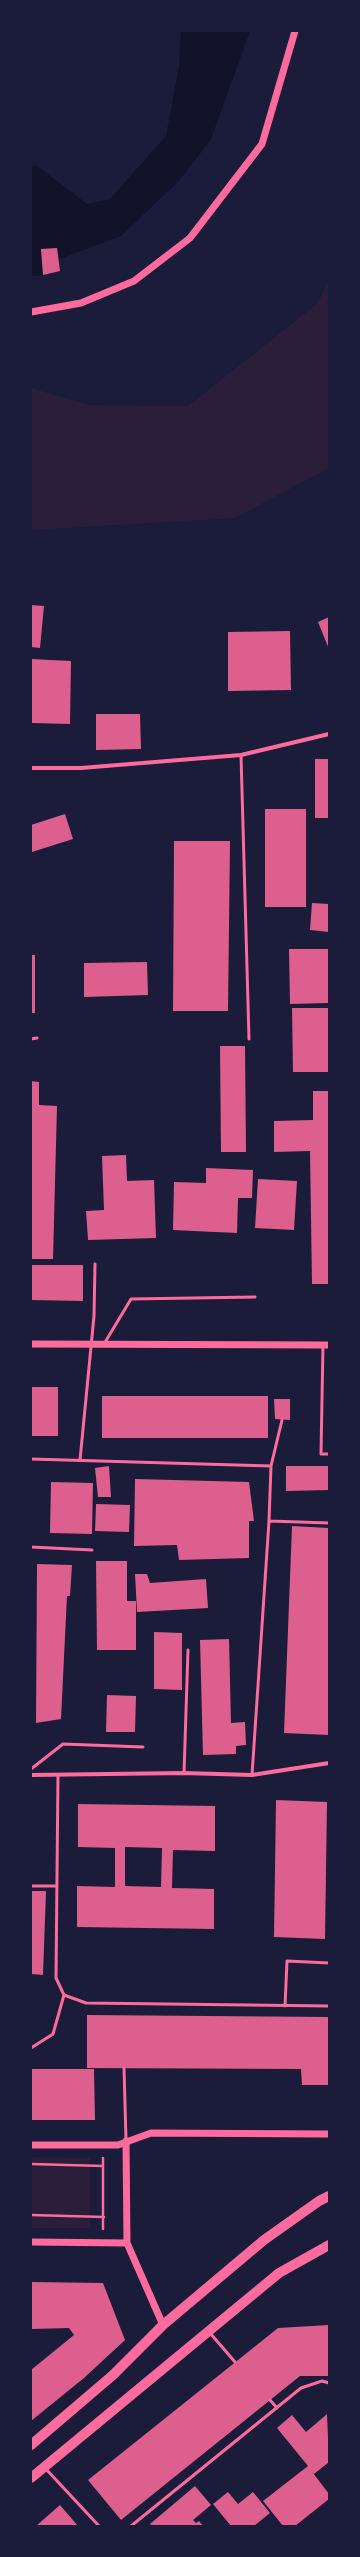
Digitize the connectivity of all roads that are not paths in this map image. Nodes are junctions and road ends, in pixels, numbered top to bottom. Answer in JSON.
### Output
{"nodes":[{"id":1,"x":295,"y":31,"type":"edge"},
{"id":2,"x":31,"y":312,"type":"edge"},
{"id":3,"x":329,"y":734,"type":"edge"},
{"id":4,"x":242,"y":755,"type":"junction"},
{"id":5,"x":31,"y":768,"type":"edge"},
{"id":6,"x":38,"y":1038,"type":"dead end"},
{"id":7,"x":31,"y":1039,"type":"edge"},
{"id":8,"x":249,"y":1039,"type":"dead end"},
{"id":9,"x":95,"y":1264,"type":"dead end"},
{"id":10,"x":255,"y":1297,"type":"dead end"},
{"id":11,"x":31,"y":1344,"type":"edge"},
{"id":12,"x":92,"y":1344,"type":"junction"},
{"id":13,"x":104,"y":1344,"type":"junction"},
{"id":14,"x":326,"y":1345,"type":"edge"},
{"id":15,"x":282,"y":1420,"type":"dead end"},
{"id":16,"x":329,"y":1454,"type":"edge"},
{"id":17,"x":31,"y":1459,"type":"edge"},
{"id":18,"x":80,"y":1460,"type":"junction"},
{"id":19,"x":272,"y":1466,"type":"junction"},
{"id":20,"x":269,"y":1521,"type":"junction"},
{"id":21,"x":329,"y":1523,"type":"edge"},
{"id":22,"x":31,"y":1547,"type":"edge"},
{"id":23,"x":92,"y":1550,"type":"dead end"},
{"id":24,"x":188,"y":1650,"type":"dead end"},
{"id":25,"x":143,"y":1747,"type":"dead end"},
{"id":26,"x":329,"y":1763,"type":"edge"},
{"id":27,"x":31,"y":1769,"type":"edge"},
{"id":28,"x":184,"y":1773,"type":"junction"},
{"id":29,"x":31,"y":1774,"type":"edge"},
{"id":30,"x":58,"y":1774,"type":"junction"},
{"id":31,"x":252,"y":1775,"type":"junction"},
{"id":32,"x":31,"y":1886,"type":"edge"},
{"id":33,"x":57,"y":1886,"type":"junction"},
{"id":34,"x":329,"y":1962,"type":"edge"},
{"id":35,"x":64,"y":1995,"type":"junction"},
{"id":36,"x":285,"y":2006,"type":"junction"},
{"id":37,"x":329,"y":2006,"type":"edge"},
{"id":38,"x":31,"y":2048,"type":"edge"},
{"id":39,"x":124,"y":2068,"type":"dead end"},
{"id":40,"x":329,"y":2134,"type":"edge"},
{"id":41,"x":126,"y":2140,"type":"junction"},
{"id":42,"x":31,"y":2145,"type":"edge"},
{"id":43,"x":329,"y":2196,"type":"edge"},
{"id":44,"x":31,"y":2242,"type":"edge"},
{"id":45,"x":127,"y":2243,"type":"junction"},
{"id":46,"x":329,"y":2245,"type":"edge"},
{"id":47,"x":163,"y":2325,"type":"junction"},
{"id":48,"x":209,"y":2332,"type":"junction"},
{"id":49,"x":235,"y":2362,"type":"dead end"},
{"id":50,"x":329,"y":2383,"type":"edge"},
{"id":51,"x":270,"y":2400,"type":"dead end"},
{"id":52,"x":277,"y":2408,"type":"junction"},
{"id":53,"x":31,"y":2445,"type":"edge"},
{"id":54,"x":44,"y":2467,"type":"junction"},
{"id":55,"x":31,"y":2478,"type":"edge"},
{"id":56,"x":99,"y":2526,"type":"edge"},
{"id":57,"x":131,"y":2526,"type":"edge"}],
"edges":[{"from":1,"to":2,"type":"street"},
{"from":3,"to":4,"type":"street"},
{"from":4,"to":5,"type":"street"},
{"from":4,"to":8,"type":"lane"},
{"from":6,"to":7,"type":"lane"},
{"from":9,"to":12,"type":"lane"},
{"from":10,"to":13,"type":"lane"},
{"from":11,"to":12,"type":"street"},
{"from":12,"to":13,"type":"street"},
{"from":12,"to":18,"type":"lane"},
{"from":13,"to":14,"type":"street"},
{"from":14,"to":16,"type":"lane"},
{"from":15,"to":19,"type":"lane"},
{"from":17,"to":18,"type":"lane"},
{"from":18,"to":19,"type":"lane"},
{"from":19,"to":20,"type":"lane"},
{"from":20,"to":21,"type":"lane"},
{"from":20,"to":31,"type":"lane"},
{"from":22,"to":23,"type":"lane"},
{"from":24,"to":28,"type":"lane"},
{"from":25,"to":27,"type":"lane"},
{"from":26,"to":31,"type":"street"},
{"from":28,"to":30,"type":"street"},
{"from":28,"to":31,"type":"street"},
{"from":29,"to":30,"type":"street"},
{"from":30,"to":33,"type":"lane"},
{"from":32,"to":33,"type":"lane"},
{"from":33,"to":35,"type":"lane"},
{"from":34,"to":36,"type":"lane"},
{"from":35,"to":36,"type":"lane"},
{"from":35,"to":38,"type":"lane"},
{"from":36,"to":37,"type":"lane"},
{"from":39,"to":41,"type":"lane"},
{"from":40,"to":41,"type":"street"},
{"from":41,"to":42,"type":"street"},
{"from":41,"to":45,"type":"street"},
{"from":43,"to":47,"type":"main road"},
{"from":44,"to":45,"type":"street"},
{"from":45,"to":47,"type":"street"},
{"from":46,"to":48,"type":"main road"},
{"from":47,"to":53,"type":"main road"},
{"from":48,"to":49,"type":"lane"},
{"from":48,"to":54,"type":"main road"},
{"from":50,"to":52,"type":"lane"},
{"from":51,"to":52,"type":"lane"},
{"from":52,"to":57,"type":"lane"},
{"from":54,"to":55,"type":"main road"},
{"from":54,"to":56,"type":"lane"}]}
